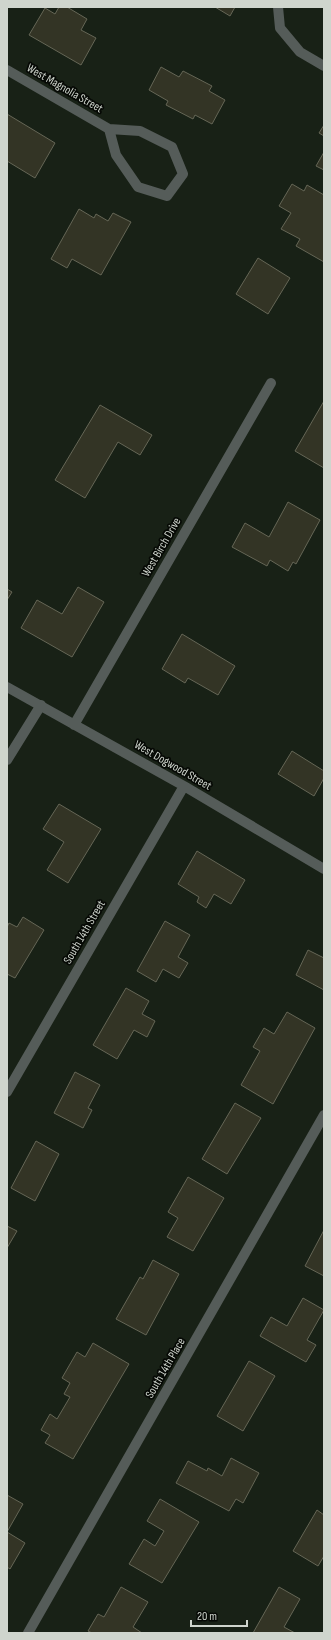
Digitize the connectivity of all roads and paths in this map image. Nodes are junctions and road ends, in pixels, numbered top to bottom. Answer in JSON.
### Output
{"nodes":[{"id":1,"x":278,"y":7,"type":"edge"},
{"id":2,"x":324,"y":66,"type":"edge"},
{"id":3,"x":7,"y":70,"type":"edge"},
{"id":4,"x":109,"y":129,"type":"junction"},
{"id":5,"x":271,"y":383,"type":"dead end"},
{"id":6,"x":7,"y":687,"type":"edge"},
{"id":7,"x":41,"y":705,"type":"junction"},
{"id":8,"x":74,"y":724,"type":"junction"},
{"id":9,"x":7,"y":760,"type":"edge"},
{"id":10,"x":184,"y":786,"type":"junction"},
{"id":11,"x":324,"y":869,"type":"edge"},
{"id":12,"x":7,"y":1092,"type":"edge"},
{"id":13,"x":324,"y":1116,"type":"edge"},
{"id":14,"x":28,"y":1633,"type":"edge"}],
"edges":[{"from":1,"to":2,"type":"street"},
{"from":3,"to":4,"type":"street","name":"West Magnolia Street"},
{"from":4,"to":4,"type":"street","name":"West Magnolia Street"},
{"from":5,"to":8,"type":"street","name":"West Birch Drive"},
{"from":6,"to":7,"type":"street","name":"West Dogwood Street"},
{"from":7,"to":8,"type":"street","name":"West Dogwood Street"},
{"from":7,"to":9,"type":"street"},
{"from":8,"to":10,"type":"street","name":"West Dogwood Street"},
{"from":10,"to":11,"type":"street","name":"West Dogwood Street"},
{"from":10,"to":12,"type":"street","name":"South 14th Street"},
{"from":13,"to":14,"type":"street","name":"South 14th Place"}]}
